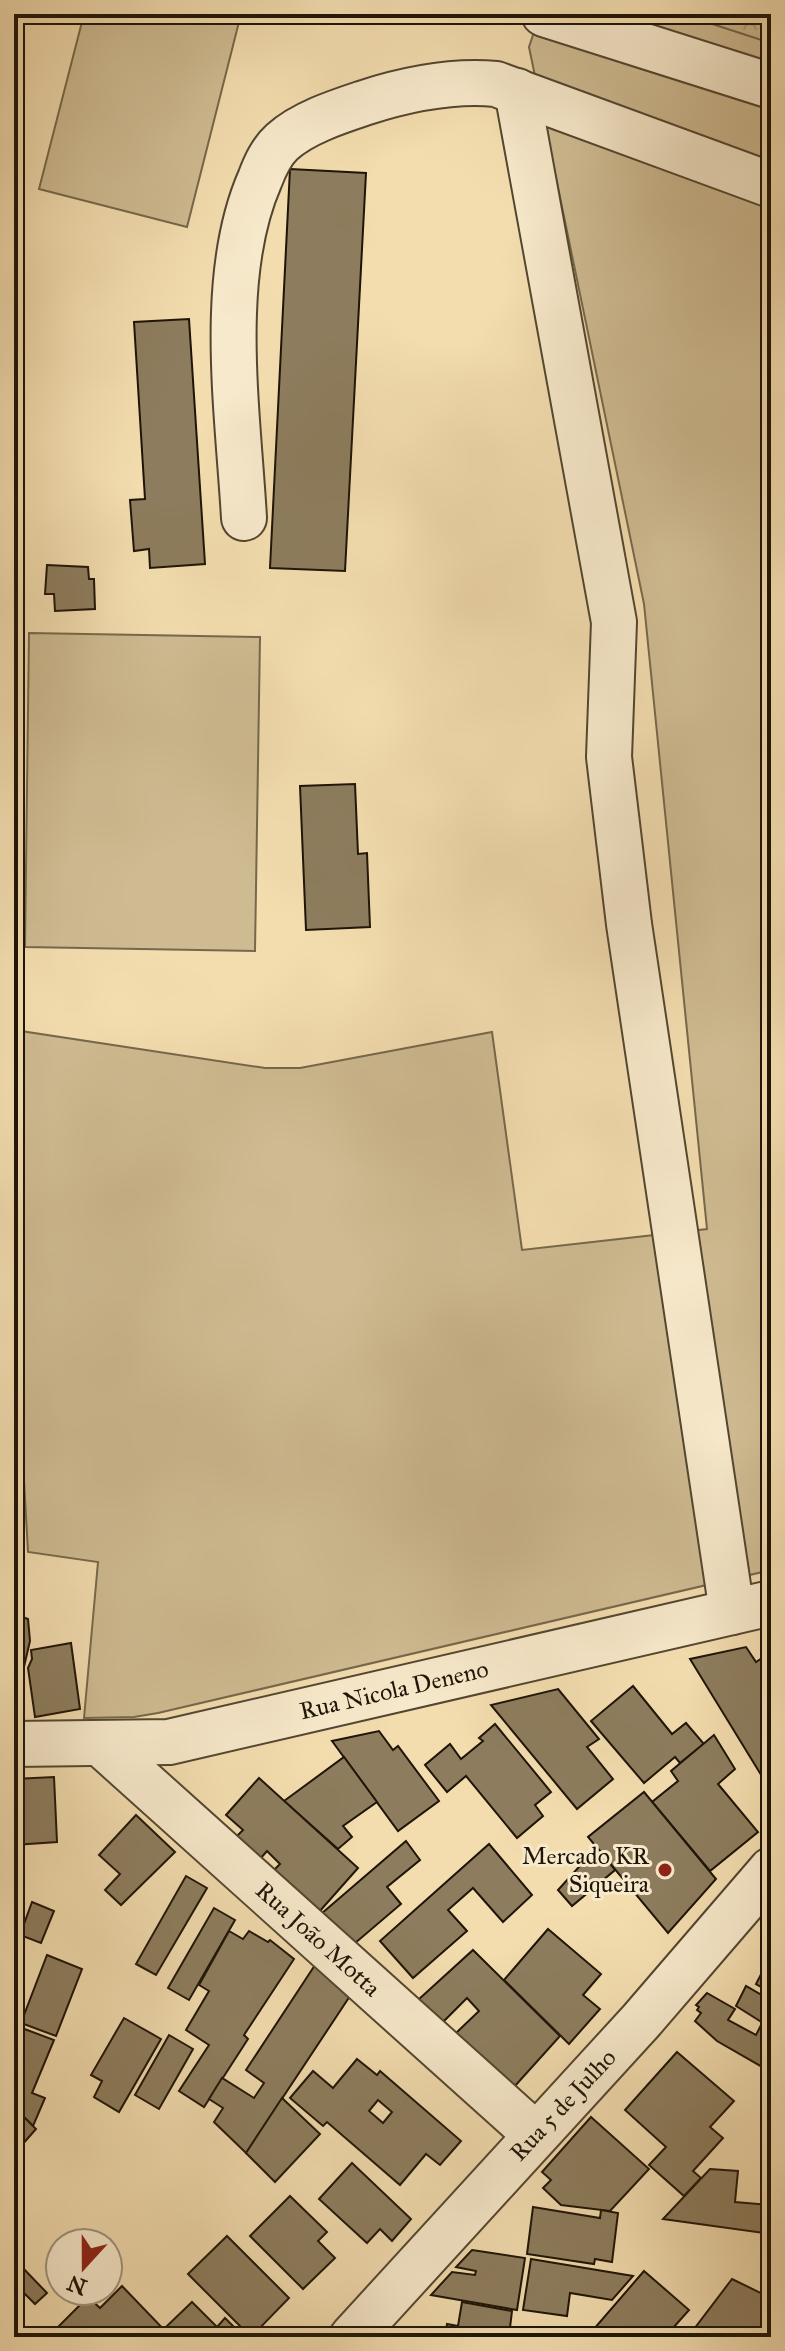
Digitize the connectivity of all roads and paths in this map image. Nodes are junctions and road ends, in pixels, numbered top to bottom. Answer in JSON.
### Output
{"nodes":[{"id":1,"x":544,"y":14,"type":"edge"},
{"id":2,"x":771,"y":86,"type":"edge"},
{"id":3,"x":517,"y":91,"type":"junction"},
{"id":4,"x":771,"y":185,"type":"edge"},
{"id":5,"x":244,"y":518,"type":"dead end"},
{"id":6,"x":751,"y":1607,"type":"edge"},
{"id":7,"x":14,"y":1744,"type":"edge"},
{"id":8,"x":102,"y":1745,"type":"junction"},
{"id":9,"x":771,"y":1870,"type":"edge"},
{"id":10,"x":535,"y":2134,"type":"junction"},
{"id":11,"x":352,"y":2337,"type":"edge"}],
"edges":[{"from":1,"to":2,"type":"street"},
{"from":3,"to":4,"type":"street"},
{"from":3,"to":5,"type":"street"},
{"from":3,"to":6,"type":"street"},
{"from":6,"to":8,"type":"street","name":"Rua Nicola Deneno"},
{"from":7,"to":8,"type":"street","name":"Rua Nicola Deneno"},
{"from":8,"to":10,"type":"street","name":"Rua João Motta"},
{"from":9,"to":10,"type":"street","name":"Rua 5 de Julho"},
{"from":10,"to":11,"type":"street","name":"Rua 5 de Julho"}]}
